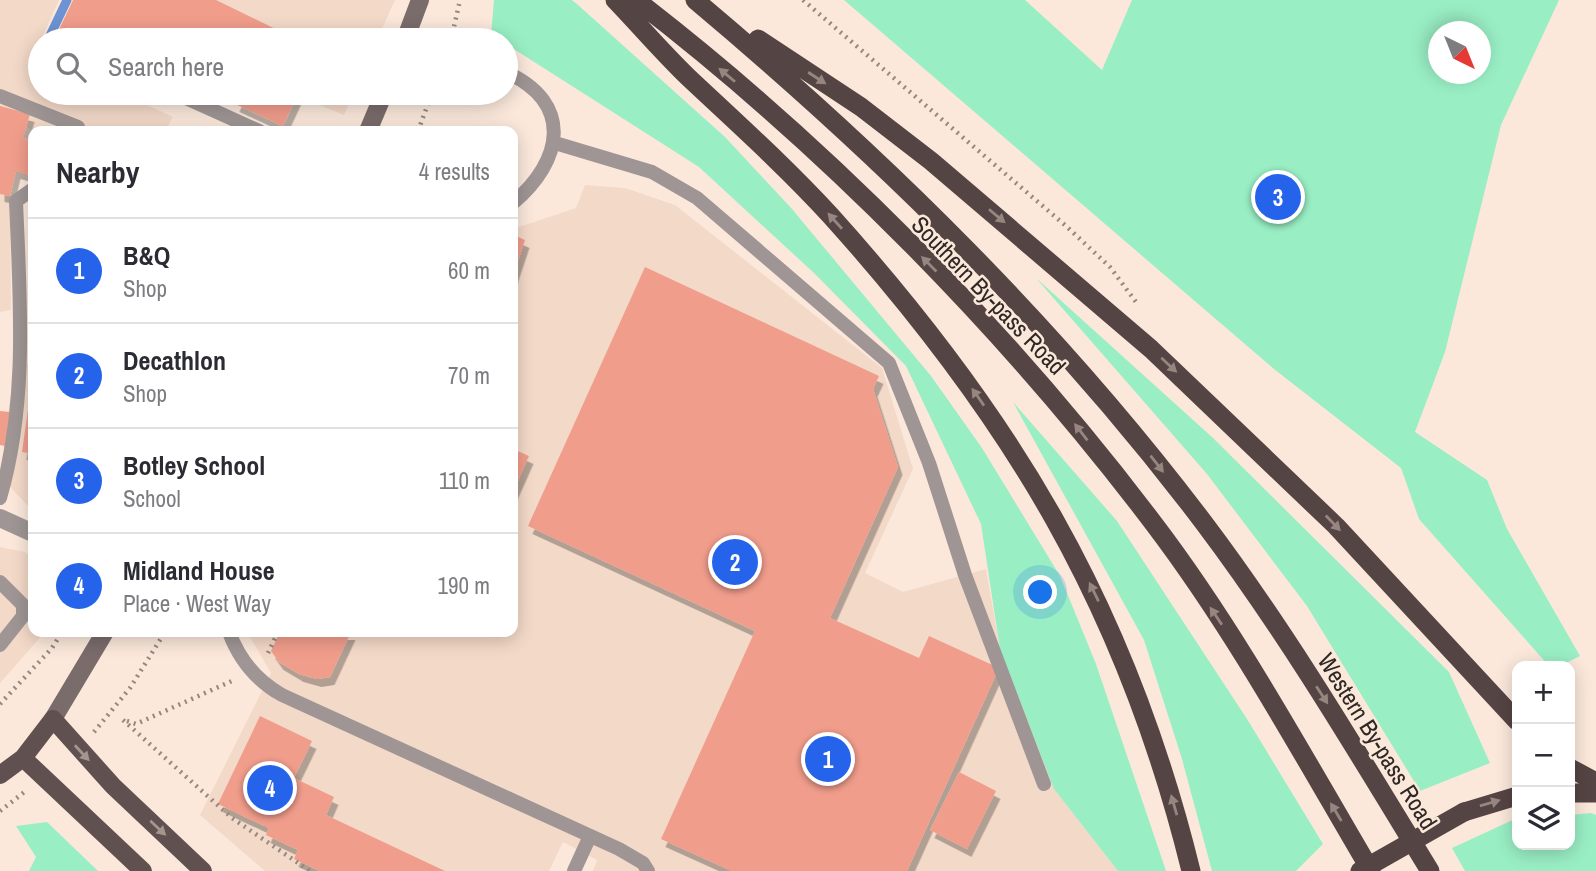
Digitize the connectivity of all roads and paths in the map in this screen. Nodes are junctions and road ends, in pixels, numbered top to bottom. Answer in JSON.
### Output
{"nodes":[{"id":1,"x":420,"y":0,"type":"edge"},
{"id":2,"x":460,"y":0,"type":"edge"},
{"id":3,"x":615,"y":0,"type":"edge"},
{"id":4,"x":635,"y":0,"type":"edge"},
{"id":5,"x":697,"y":0,"type":"edge"},
{"id":6,"x":803,"y":0,"type":"edge"},
{"id":7,"x":414,"y":28,"type":"edge"},
{"id":8,"x":454,"y":28,"type":"edge"},
{"id":9,"x":518,"y":80,"type":"edge"},
{"id":10,"x":0,"y":96,"type":"edge"},
{"id":11,"x":201,"y":105,"type":"edge"},
{"id":12,"x":379,"y":105,"type":"edge"},
{"id":13,"x":428,"y":105,"type":"edge"},
{"id":14,"x":75,"y":126,"type":"edge"},
{"id":15,"x":247,"y":126,"type":"edge"},
{"id":16,"x":370,"y":126,"type":"edge"},
{"id":17,"x":420,"y":126,"type":"edge"},
{"id":18,"x":555,"y":143,"type":"junction"},
{"id":19,"x":28,"y":193,"type":"edge"},
{"id":20,"x":518,"y":198,"type":"edge"},
{"id":21,"x":1110,"y":267,"type":"dead end"},
{"id":22,"x":0,"y":498,"type":"edge"},
{"id":23,"x":0,"y":518,"type":"edge"},
{"id":24,"x":28,"y":531,"type":"edge"},
{"id":25,"x":0,"y":582,"type":"edge"},
{"id":26,"x":59,"y":637,"type":"edge"},
{"id":27,"x":102,"y":637,"type":"edge"},
{"id":28,"x":232,"y":637,"type":"edge"},
{"id":29,"x":276,"y":637,"type":"edge"},
{"id":30,"x":1285,"y":638,"type":"joint"},
{"id":31,"x":0,"y":645,"type":"edge"},
{"id":32,"x":268,"y":653,"type":"dead end"},
{"id":33,"x":235,"y":680,"type":"dead end"},
{"id":34,"x":0,"y":704,"type":"edge"},
{"id":35,"x":1512,"y":715,"type":"edge"},
{"id":36,"x":53,"y":719,"type":"junction"},
{"id":37,"x":23,"y":758,"type":"junction"},
{"id":38,"x":1575,"y":771,"type":"edge"},
{"id":39,"x":0,"y":775,"type":"edge"},
{"id":40,"x":1596,"y":782,"type":"edge"},
{"id":41,"x":1044,"y":784,"type":"dead end"},
{"id":42,"x":1575,"y":793,"type":"edge"},
{"id":43,"x":1596,"y":793,"type":"edge"},
{"id":44,"x":1512,"y":798,"type":"edge"},
{"id":45,"x":590,"y":836,"type":"junction"},
{"id":46,"x":143,"y":871,"type":"edge"},
{"id":47,"x":203,"y":871,"type":"edge"},
{"id":48,"x":310,"y":871,"type":"edge"},
{"id":49,"x":574,"y":871,"type":"edge"},
{"id":50,"x":648,"y":871,"type":"edge"},
{"id":51,"x":1191,"y":871,"type":"edge"},
{"id":52,"x":1360,"y":871,"type":"edge"},
{"id":53,"x":1371,"y":871,"type":"edge"},
{"id":54,"x":1430,"y":871,"type":"edge"}],
"edges":[{"from":1,"to":7,"type":"main road"},
{"from":2,"to":8,"type":"path"},
{"from":51,"to":3,"type":"highway","one_way":true},
{"from":53,"to":4,"type":"highway","name":"Southern By-pass Road","one_way":true},
{"from":5,"to":30,"type":"highway","name":"Southern By-pass Road","one_way":true},
{"from":5,"to":35,"type":"highway","one_way":true},
{"from":6,"to":21,"type":"path"},
{"from":9,"to":18,"type":"lane"},
{"from":10,"to":14,"type":"lane"},
{"from":11,"to":15,"type":"lane"},
{"from":12,"to":16,"type":"main road"},
{"from":13,"to":17,"type":"path"},
{"from":18,"to":20,"type":"lane"},
{"from":18,"to":41,"type":"lane"},
{"from":19,"to":22,"type":"lane"},
{"from":23,"to":24,"type":"street"},
{"from":25,"to":31,"type":"lane"},
{"from":26,"to":34,"type":"path"},
{"from":27,"to":36,"type":"main road"},
{"from":28,"to":45,"type":"lane"},
{"from":29,"to":32,"type":"path"},
{"from":30,"to":54,"type":"highway","name":"Western By-pass Road","one_way":true},
{"from":33,"to":48,"type":"path"},
{"from":36,"to":37,"type":"main road"},
{"from":36,"to":47,"type":"main road","one_way":true},
{"from":37,"to":39,"type":"main road"},
{"from":37,"to":46,"type":"main road"},
{"from":38,"to":40,"type":"highway"},
{"from":42,"to":43,"type":"highway"},
{"from":52,"to":44,"type":"highway","one_way":true,"bridge":true},
{"from":45,"to":49,"type":"lane"},
{"from":45,"to":50,"type":"lane"}]}
